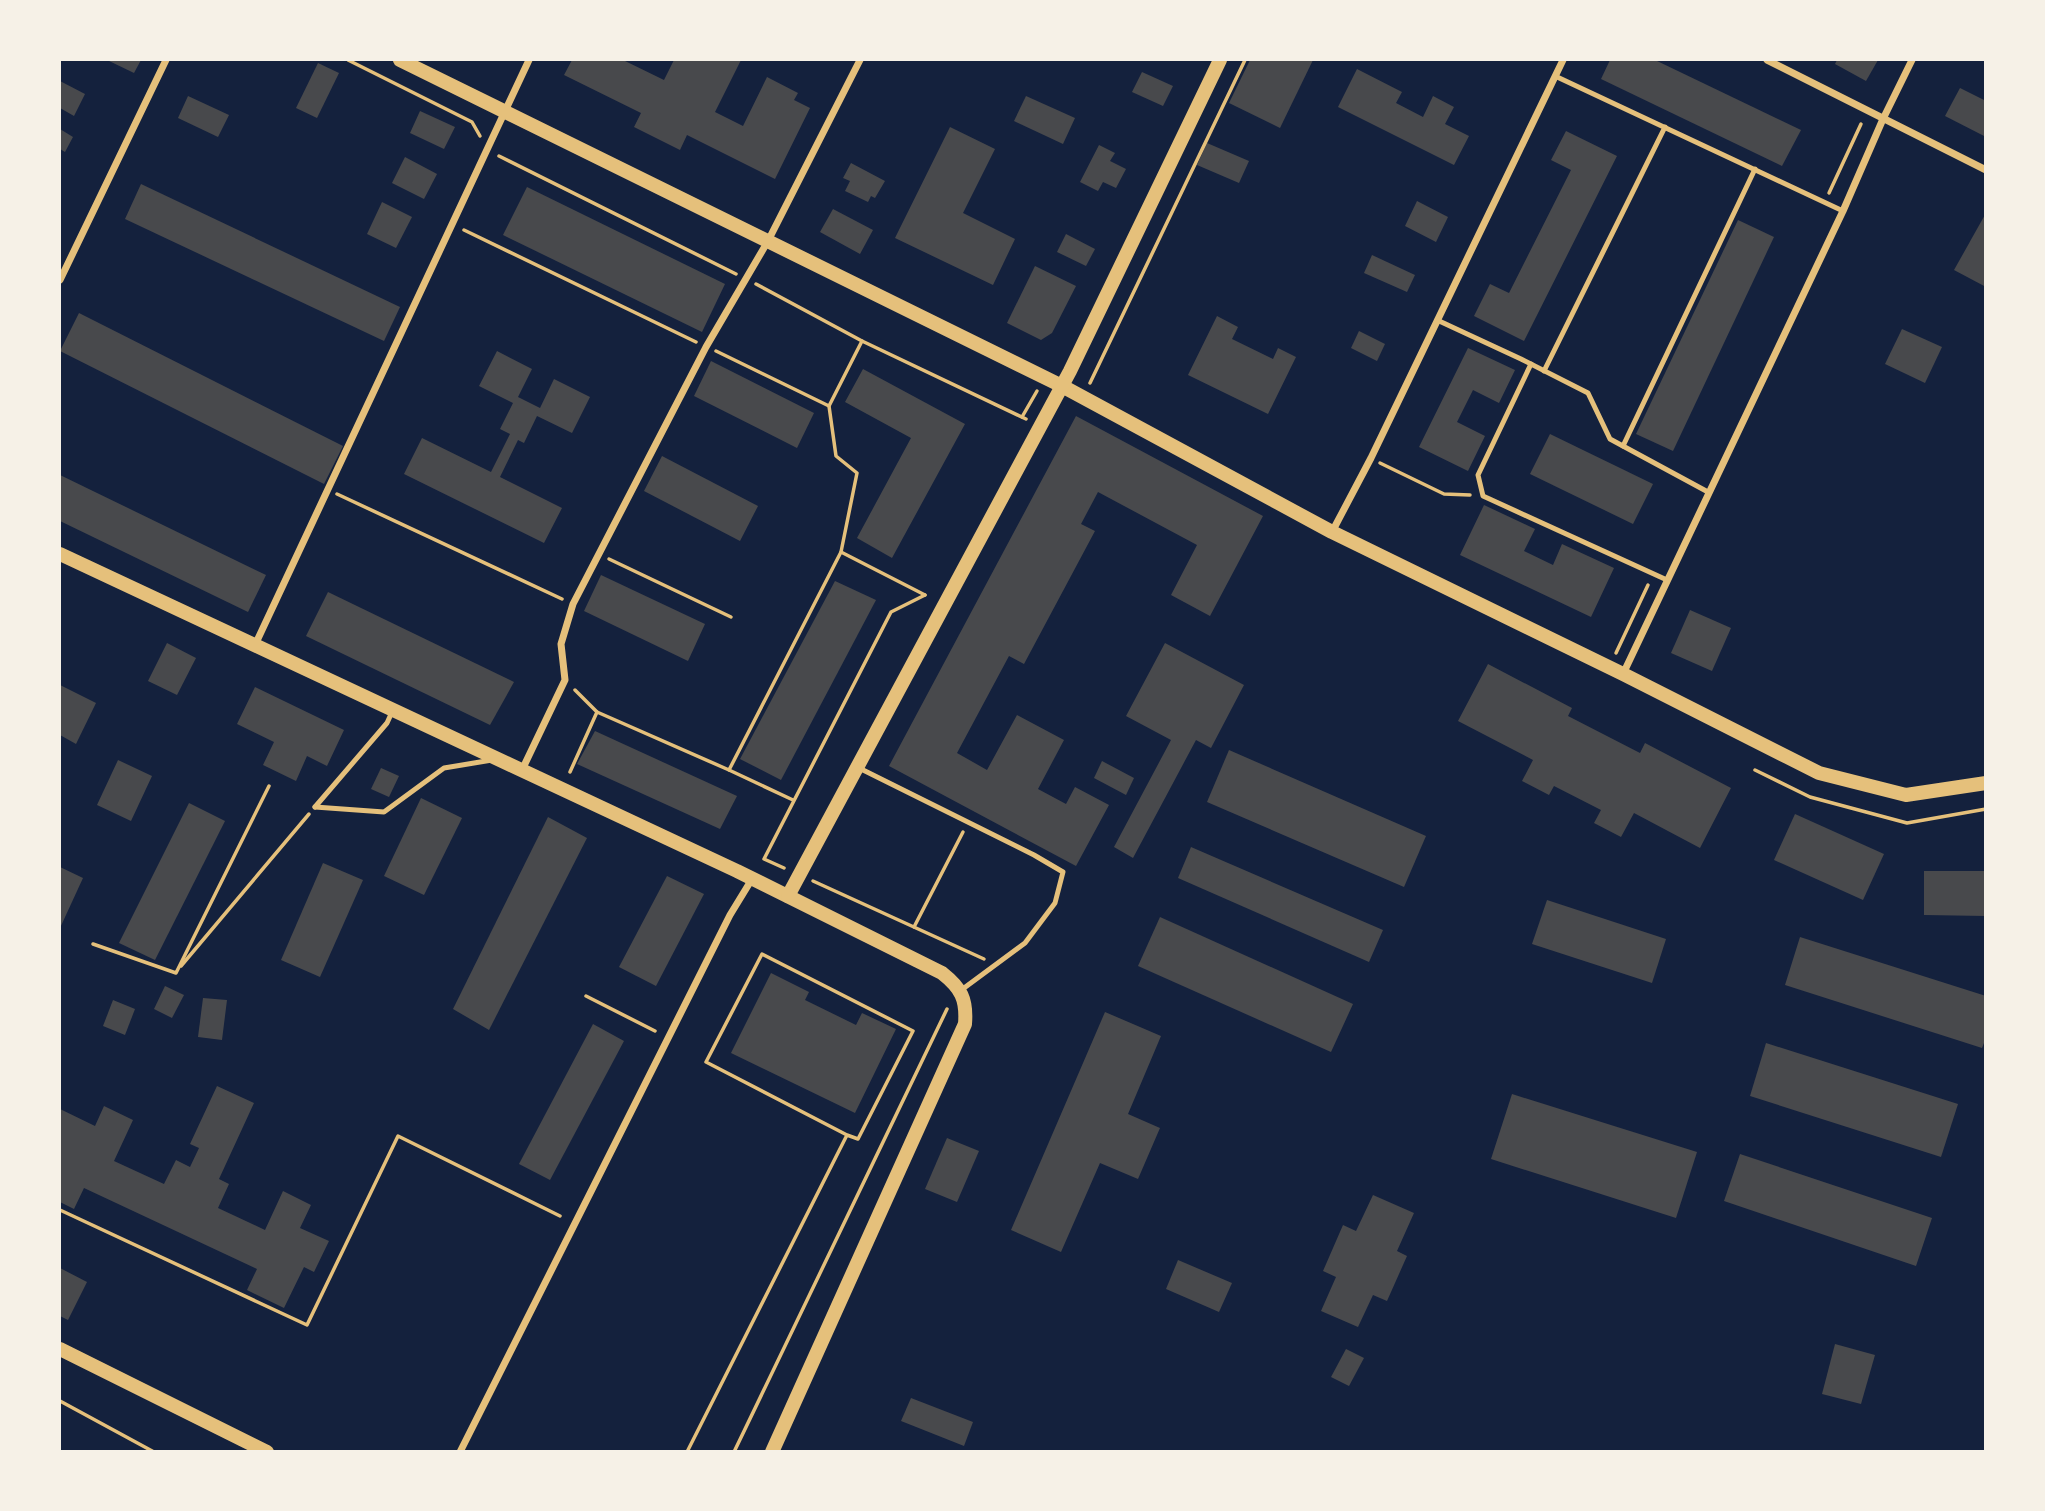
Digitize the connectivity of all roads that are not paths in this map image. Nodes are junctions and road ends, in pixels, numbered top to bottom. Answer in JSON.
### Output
{"nodes":[{"id":1,"x":166,"y":60,"type":"edge"},
{"id":2,"x":400,"y":60,"type":"edge"},
{"id":3,"x":529,"y":60,"type":"edge"},
{"id":4,"x":860,"y":60,"type":"edge"},
{"id":5,"x":1220,"y":60,"type":"edge"},
{"id":6,"x":1563,"y":60,"type":"edge"},
{"id":7,"x":1767,"y":60,"type":"edge"},
{"id":8,"x":1912,"y":60,"type":"edge"},
{"id":9,"x":1555,"y":76,"type":"junction"},
{"id":10,"x":505,"y":111,"type":"junction"},
{"id":11,"x":1882,"y":119,"type":"junction"},
{"id":12,"x":1665,"y":127,"type":"junction"},
{"id":13,"x":1755,"y":169,"type":"junction"},
{"id":14,"x":1986,"y":170,"type":"edge"},
{"id":15,"x":1843,"y":211,"type":"junction"},
{"id":16,"x":768,"y":241,"type":"junction"},
{"id":17,"x":60,"y":280,"type":"edge"},
{"id":18,"x":1437,"y":320,"type":"junction"},
{"id":19,"x":1531,"y":364,"type":"junction"},
{"id":20,"x":1544,"y":370,"type":"junction"},
{"id":21,"x":1062,"y":386,"type":"junction"},
{"id":22,"x":1623,"y":446,"type":"junction"},
{"id":23,"x":1708,"y":492,"type":"junction"},
{"id":24,"x":1332,"y":532,"type":"junction"},
{"id":25,"x":60,"y":554,"type":"edge"},
{"id":26,"x":1667,"y":580,"type":"junction"},
{"id":27,"x":255,"y":645,"type":"junction"},
{"id":28,"x":1623,"y":674,"type":"junction"},
{"id":29,"x":393,"y":710,"type":"junction"},
{"id":30,"x":499,"y":759,"type":"junction"},
{"id":31,"x":858,"y":767,"type":"junction"},
{"id":32,"x":522,"y":770,"type":"junction"},
{"id":33,"x":1986,"y":783,"type":"edge"},
{"id":34,"x":752,"y":878,"type":"junction"},
{"id":35,"x":788,"y":896,"type":"junction"},
{"id":36,"x":956,"y":995,"type":"junction"},
{"id":37,"x":60,"y":1349,"type":"edge"},
{"id":38,"x":267,"y":1451,"type":"edge"},
{"id":39,"x":460,"y":1451,"type":"edge"},
{"id":40,"x":772,"y":1451,"type":"edge"}],
"edges":[{"from":1,"to":17,"type":"street"},
{"from":2,"to":10,"type":"main road"},
{"from":3,"to":10,"type":"street"},
{"from":4,"to":16,"type":"street"},
{"from":5,"to":21,"type":"main road"},
{"from":6,"to":9,"type":"street"},
{"from":7,"to":11,"type":"street"},
{"from":8,"to":11,"type":"street"},
{"from":9,"to":12,"type":"lane"},
{"from":9,"to":18,"type":"street"},
{"from":10,"to":16,"type":"main road"},
{"from":10,"to":27,"type":"street"},
{"from":11,"to":14,"type":"street"},
{"from":11,"to":15,"type":"street"},
{"from":12,"to":13,"type":"lane"},
{"from":12,"to":20,"type":"lane"},
{"from":13,"to":15,"type":"lane"},
{"from":13,"to":22,"type":"lane"},
{"from":15,"to":23,"type":"street"},
{"from":16,"to":21,"type":"main road"},
{"from":16,"to":32,"type":"street"},
{"from":18,"to":19,"type":"lane"},
{"from":18,"to":24,"type":"street"},
{"from":19,"to":20,"type":"lane"},
{"from":19,"to":26,"type":"lane"},
{"from":20,"to":22,"type":"lane"},
{"from":21,"to":24,"type":"main road"},
{"from":21,"to":31,"type":"main road"},
{"from":22,"to":23,"type":"lane"},
{"from":23,"to":26,"type":"street"},
{"from":24,"to":28,"type":"main road"},
{"from":25,"to":27,"type":"main road"},
{"from":26,"to":28,"type":"street"},
{"from":27,"to":29,"type":"main road"},
{"from":28,"to":33,"type":"main road"},
{"from":29,"to":30,"type":"main road"},
{"from":29,"to":30,"type":"lane"},
{"from":30,"to":32,"type":"main road"},
{"from":31,"to":35,"type":"main road"},
{"from":31,"to":36,"type":"lane"},
{"from":32,"to":34,"type":"main road"},
{"from":34,"to":35,"type":"main road"},
{"from":34,"to":39,"type":"street"},
{"from":35,"to":36,"type":"main road"},
{"from":36,"to":40,"type":"main road"},
{"from":37,"to":38,"type":"main road"}]}
